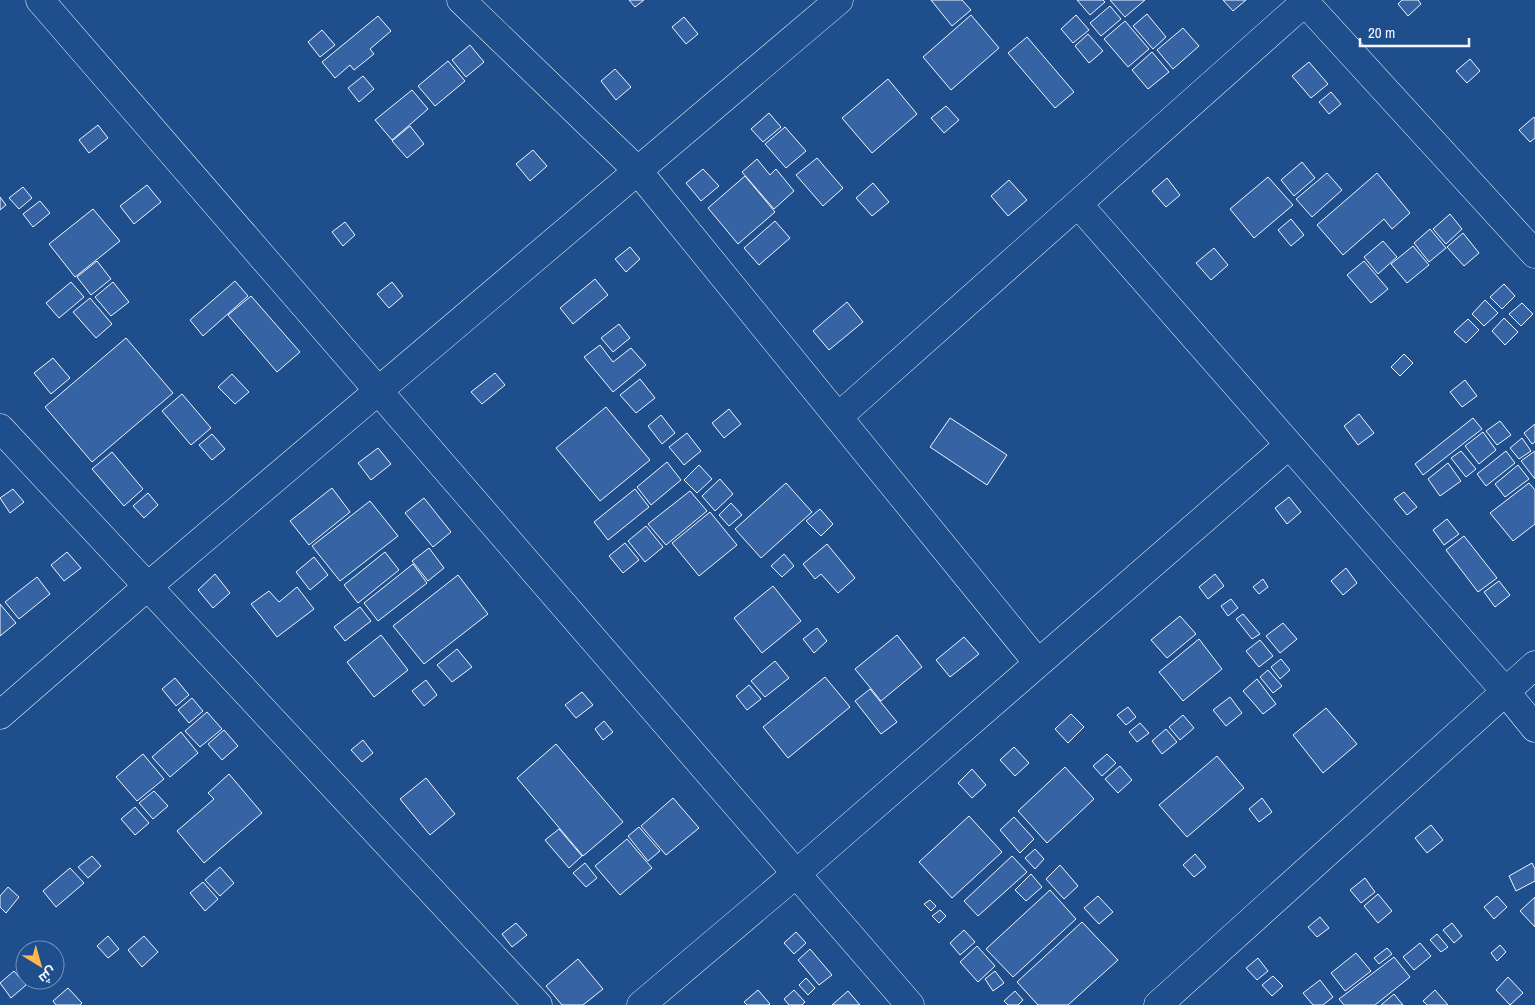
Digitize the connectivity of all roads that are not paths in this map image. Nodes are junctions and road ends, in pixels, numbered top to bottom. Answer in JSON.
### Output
{"nodes":[{"id":1,"x":40,"y":0,"type":"edge"},
{"id":2,"x":461,"y":0,"type":"edge"},
{"id":3,"x":840,"y":0,"type":"edge"},
{"id":4,"x":1304,"y":1,"type":"edge"},
{"id":5,"x":638,"y":171,"type":"junction"},
{"id":6,"x":1078,"y":204,"type":"junction"},
{"id":7,"x":1535,"y":254,"type":"edge"},
{"id":8,"x":379,"y":390,"type":"junction"},
{"id":9,"x":838,"y":417,"type":"junction"},
{"id":10,"x":0,"y":428,"type":"edge"},
{"id":11,"x":1289,"y":445,"type":"junction"},
{"id":12,"x":147,"y":587,"type":"junction"},
{"id":13,"x":1038,"y":663,"type":"junction"},
{"id":14,"x":1535,"y":665,"type":"edge"},
{"id":15,"x":1505,"y":691,"type":"junction"},
{"id":16,"x":0,"y":715,"type":"edge"},
{"id":17,"x":1535,"y":728,"type":"edge"},
{"id":18,"x":797,"y":873,"type":"junction"},
{"id":19,"x":538,"y":1005,"type":"edge"},
{"id":20,"x":641,"y":1005,"type":"edge"},
{"id":21,"x":910,"y":1005,"type":"edge"},
{"id":22,"x":1158,"y":1005,"type":"edge"}],
"edges":[{"from":1,"to":8,"type":"street"},
{"from":2,"to":5,"type":"street"},
{"from":3,"to":5,"type":"street"},
{"from":4,"to":6,"type":"street"},
{"from":4,"to":7,"type":"street"},
{"from":5,"to":8,"type":"street"},
{"from":5,"to":9,"type":"street"},
{"from":6,"to":9,"type":"street"},
{"from":6,"to":11,"type":"street"},
{"from":8,"to":12,"type":"street"},
{"from":8,"to":18,"type":"street"},
{"from":9,"to":13,"type":"street"},
{"from":10,"to":12,"type":"street"},
{"from":11,"to":13,"type":"street"},
{"from":11,"to":15,"type":"street"},
{"from":12,"to":16,"type":"street"},
{"from":12,"to":19,"type":"street"},
{"from":13,"to":18,"type":"street"},
{"from":14,"to":15,"type":"street"},
{"from":15,"to":17,"type":"street"},
{"from":15,"to":22,"type":"street"},
{"from":18,"to":20,"type":"street"},
{"from":18,"to":21,"type":"street"}]}
